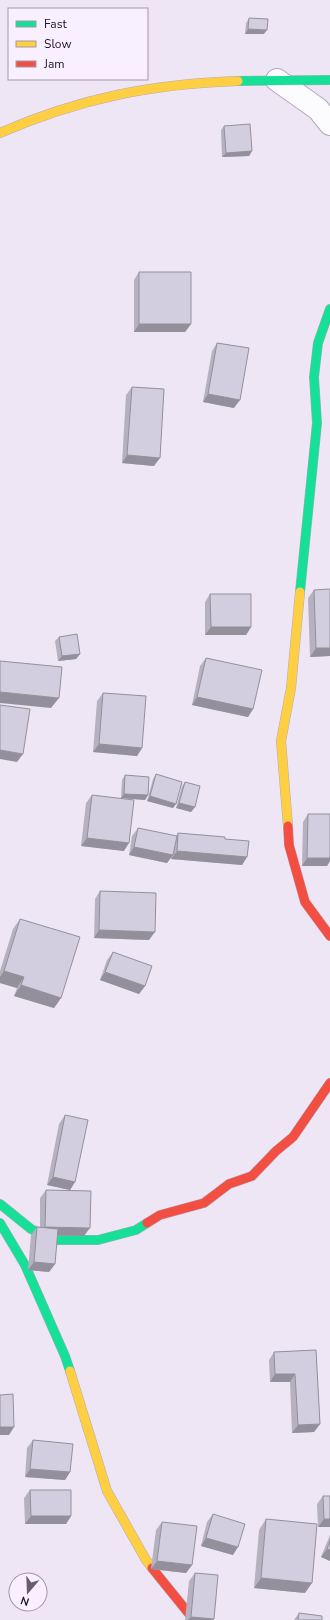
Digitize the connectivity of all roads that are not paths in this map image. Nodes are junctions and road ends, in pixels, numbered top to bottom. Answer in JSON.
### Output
{"nodes":[{"id":1,"x":276,"y":80,"type":"junction"},
{"id":2,"x":330,"y":80,"type":"edge"},
{"id":3,"x":330,"y":124,"type":"edge"},
{"id":4,"x":0,"y":133,"type":"edge"},
{"id":5,"x":330,"y":310,"type":"edge"},
{"id":6,"x":330,"y":936,"type":"edge"},
{"id":7,"x":330,"y":1083,"type":"edge"},
{"id":8,"x":0,"y":1204,"type":"edge"},
{"id":9,"x":0,"y":1223,"type":"edge"},
{"id":10,"x":194,"y":1620,"type":"edge"}],
"edges":[{"from":1,"to":2,"type":"street"},
{"from":1,"to":3,"type":"street"},
{"from":1,"to":4,"type":"street"},
{"from":5,"to":6,"type":"street"},
{"from":7,"to":8,"type":"street"},
{"from":9,"to":10,"type":"street"}]}
